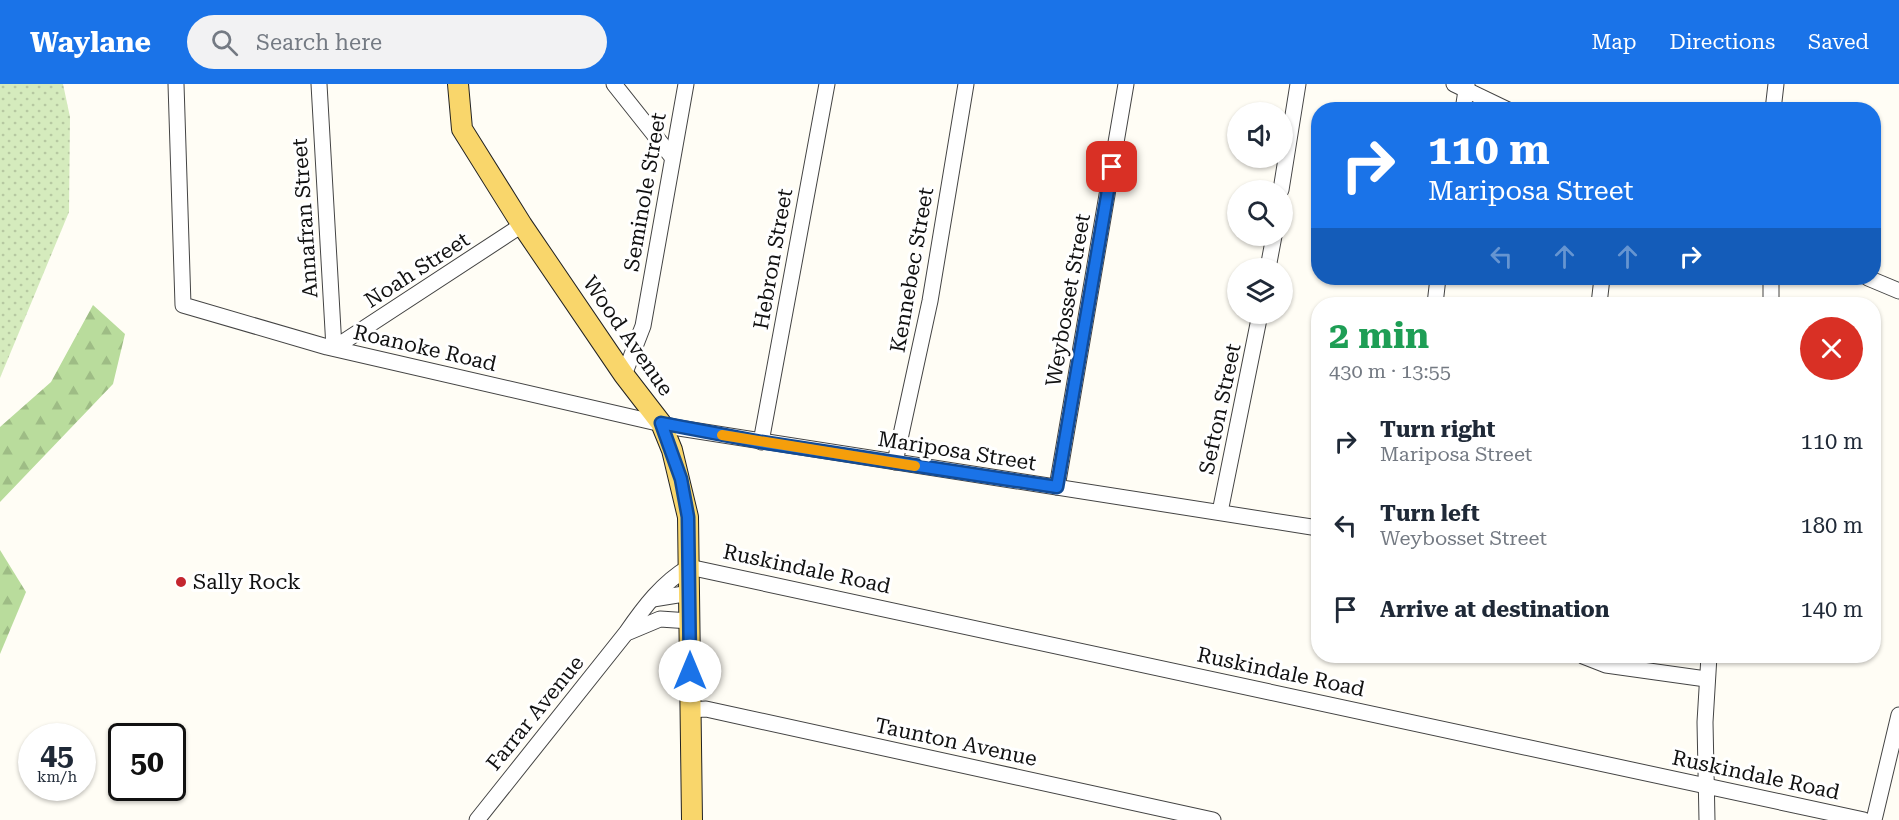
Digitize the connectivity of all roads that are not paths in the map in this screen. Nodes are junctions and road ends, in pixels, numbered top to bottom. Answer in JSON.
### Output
{"nodes":[{"id":1,"x":176,"y":84,"type":"edge"},
{"id":2,"x":319,"y":84,"type":"edge"},
{"id":3,"x":458,"y":84,"type":"edge"},
{"id":4,"x":614,"y":84,"type":"edge"},
{"id":5,"x":686,"y":84,"type":"edge"},
{"id":6,"x":827,"y":84,"type":"edge"},
{"id":7,"x":966,"y":84,"type":"edge"},
{"id":8,"x":1126,"y":84,"type":"edge"},
{"id":9,"x":1298,"y":84,"type":"edge"},
{"id":10,"x":1776,"y":84,"type":"edge"},
{"id":11,"x":1462,"y":86,"type":"edge"},
{"id":12,"x":1463,"y":102,"type":"edge"},
{"id":13,"x":1493,"y":102,"type":"edge"},
{"id":14,"x":1774,"y":102,"type":"edge"},
{"id":15,"x":672,"y":157,"type":"junction"},
{"id":16,"x":1283,"y":180,"type":"edge"},
{"id":17,"x":522,"y":225,"type":"junction"},
{"id":18,"x":1881,"y":283,"type":"edge"},
{"id":19,"x":1899,"y":291,"type":"edge"},
{"id":20,"x":1258,"y":324,"type":"edge"},
{"id":21,"x":334,"y":348,"type":"junction"},
{"id":22,"x":624,"y":375,"type":"junction"},
{"id":23,"x":661,"y":423,"type":"junction"},
{"id":24,"x":761,"y":442,"type":"junction"},
{"id":25,"x":895,"y":462,"type":"junction"},
{"id":26,"x":1057,"y":487,"type":"junction"},
{"id":27,"x":1220,"y":512,"type":"junction"},
{"id":28,"x":1311,"y":527,"type":"edge"},
{"id":29,"x":689,"y":567,"type":"junction"},
{"id":30,"x":690,"y":593,"type":"junction"},
{"id":31,"x":653,"y":599,"type":"junction"},
{"id":32,"x":690,"y":621,"type":"junction"},
{"id":33,"x":626,"y":633,"type":"junction"},
{"id":34,"x":1601,"y":663,"type":"edge"},
{"id":35,"x":1708,"y":663,"type":"edge"},
{"id":36,"x":1706,"y":679,"type":"junction"},
{"id":37,"x":690,"y":710,"type":"junction"},
{"id":38,"x":1899,"y":715,"type":"edge"},
{"id":39,"x":1707,"y":785,"type":"junction"},
{"id":40,"x":477,"y":820,"type":"edge"},
{"id":41,"x":692,"y":820,"type":"edge"},
{"id":42,"x":1213,"y":820,"type":"edge"},
{"id":43,"x":1707,"y":820,"type":"edge"},
{"id":44,"x":1864,"y":820,"type":"edge"},
{"id":45,"x":1874,"y":820,"type":"edge"}],
"edges":[{"from":1,"to":21,"type":"street","name":"Roanoke Road"},
{"from":2,"to":21,"type":"street","name":"Annafran Street"},
{"from":3,"to":17,"type":"main road","name":"Wood Avenue"},
{"from":4,"to":15,"type":"street"},
{"from":5,"to":15,"type":"street","name":"Seminole Street"},
{"from":6,"to":24,"type":"street","name":"Hebron Street"},
{"from":7,"to":25,"type":"street","name":"Kennebec Street"},
{"from":8,"to":26,"type":"street","name":"Weybosset Street"},
{"from":9,"to":16,"type":"street"},
{"from":10,"to":14,"type":"street"},
{"from":11,"to":12,"type":"street"},
{"from":11,"to":13,"type":"street"},
{"from":15,"to":22,"type":"street","name":"Seminole Street"},
{"from":17,"to":21,"type":"street","name":"Noah Street"},
{"from":17,"to":22,"type":"main road","name":"Wood Avenue"},
{"from":18,"to":19,"type":"street"},
{"from":20,"to":27,"type":"street","name":"Sefton Street"},
{"from":21,"to":23,"type":"street","name":"Roanoke Road"},
{"from":22,"to":23,"type":"main road","name":"Wood Avenue"},
{"from":23,"to":24,"type":"street","name":"Mariposa Street"},
{"from":23,"to":29,"type":"main road","name":"Wood Avenue"},
{"from":24,"to":25,"type":"street","name":"Mariposa Street"},
{"from":25,"to":26,"type":"street","name":"Mariposa Street"},
{"from":26,"to":27,"type":"street","name":"Mariposa Street"},
{"from":27,"to":28,"type":"street","name":"Mariposa Street"},
{"from":29,"to":30,"type":"main road","name":"Wood Avenue"},
{"from":29,"to":31,"type":"street","name":"Farrar Avenue"},
{"from":29,"to":39,"type":"street","name":"Ruskindale Road"},
{"from":30,"to":31,"type":"street"},
{"from":30,"to":32,"type":"main road","name":"Wood Avenue"},
{"from":31,"to":33,"type":"street","name":"Farrar Avenue"},
{"from":32,"to":33,"type":"street","name":"Farrar Avenue"},
{"from":32,"to":37,"type":"main road","name":"Wood Avenue"},
{"from":33,"to":40,"type":"street","name":"Farrar Avenue"},
{"from":34,"to":36,"type":"street"},
{"from":35,"to":36,"type":"street"},
{"from":36,"to":39,"type":"street"},
{"from":37,"to":41,"type":"main road","name":"Wood Avenue"},
{"from":37,"to":42,"type":"street","name":"Taunton Avenue"},
{"from":38,"to":45,"type":"street"},
{"from":39,"to":43,"type":"street"},
{"from":39,"to":44,"type":"street","name":"Ruskindale Road"}]}
